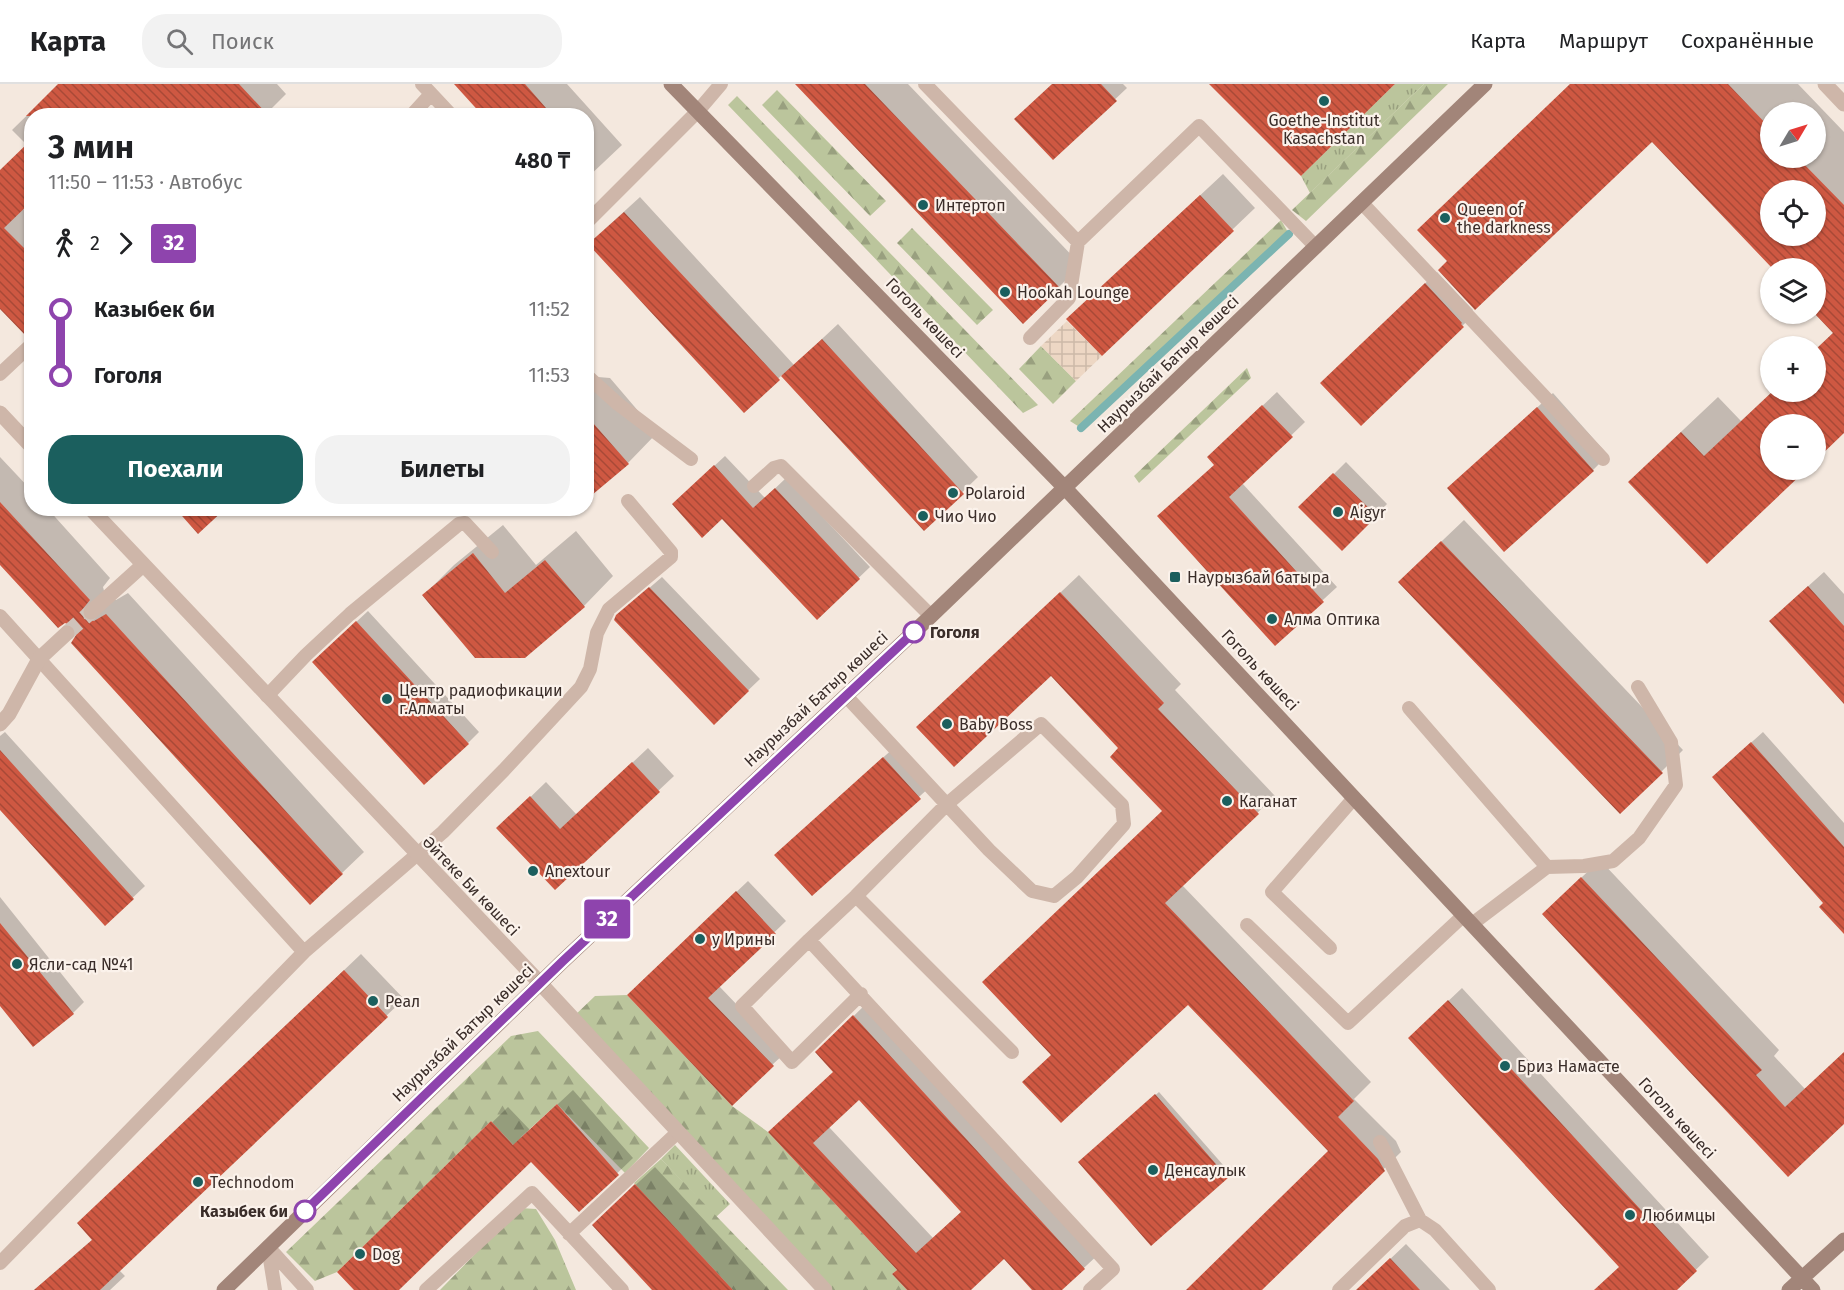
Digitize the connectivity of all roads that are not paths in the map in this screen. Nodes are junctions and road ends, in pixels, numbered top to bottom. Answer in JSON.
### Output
{"nodes":[{"id":1,"x":671,"y":84,"type":"edge"},
{"id":2,"x":721,"y":84,"type":"edge"},
{"id":3,"x":925,"y":84,"type":"edge"},
{"id":4,"x":1485,"y":84,"type":"edge"},
{"id":5,"x":1825,"y":84,"type":"edge"},
{"id":6,"x":427,"y":89,"type":"edge"},
{"id":7,"x":1844,"y":104,"type":"edge"},
{"id":8,"x":416,"y":108,"type":"edge"},
{"id":9,"x":445,"y":108,"type":"edge"},
{"id":10,"x":698,"y":111,"type":"junction"},
{"id":11,"x":1362,"y":203,"type":"junction"},
{"id":12,"x":594,"y":215,"type":"edge"},
{"id":13,"x":1078,"y":242,"type":"junction"},
{"id":14,"x":1316,"y":247,"type":"junction"},
{"id":15,"x":1029,"y":338,"type":"dead end"},
{"id":16,"x":24,"y":352,"type":"edge"},
{"id":17,"x":0,"y":374,"type":"edge"},
{"id":18,"x":594,"y":382,"type":"edge"},
{"id":19,"x":0,"y":413,"type":"edge"},
{"id":20,"x":24,"y":438,"type":"edge"},
{"id":21,"x":691,"y":459,"type":"dead end"},
{"id":22,"x":1603,"y":459,"type":"dead end"},
{"id":23,"x":754,"y":486,"type":"dead end"},
{"id":24,"x":1065,"y":488,"type":"junction"},
{"id":25,"x":628,"y":501,"type":"dead end"},
{"id":26,"x":97,"y":516,"type":"edge"},
{"id":27,"x":492,"y":552,"type":"dead end"},
{"id":28,"x":143,"y":565,"type":"junction"},
{"id":29,"x":91,"y":612,"type":"tunnel mouth"},
{"id":30,"x":0,"y":616,"type":"edge"},
{"id":31,"x":931,"y":616,"type":"junction"},
{"id":32,"x":67,"y":633,"type":"tunnel mouth"},
{"id":33,"x":39,"y":659,"type":"junction"},
{"id":34,"x":1638,"y":687,"type":"dead end"},
{"id":35,"x":267,"y":696,"type":"junction"},
{"id":36,"x":846,"y":696,"type":"junction"},
{"id":37,"x":1409,"y":708,"type":"dead end"},
{"id":38,"x":0,"y":724,"type":"edge"},
{"id":39,"x":1354,"y":798,"type":"junction"},
{"id":40,"x":946,"y":805,"type":"junction"},
{"id":41,"x":416,"y":854,"type":"junction"},
{"id":42,"x":1547,"y":867,"type":"junction"},
{"id":43,"x":856,"y":896,"type":"junction"},
{"id":44,"x":1468,"y":920,"type":"junction"},
{"id":45,"x":1246,"y":925,"type":"dead end"},
{"id":46,"x":809,"y":940,"type":"junction"},
{"id":47,"x":1330,"y":948,"type":"dead end"},
{"id":48,"x":304,"y":952,"type":"junction"},
{"id":49,"x":540,"y":983,"type":"junction"},
{"id":50,"x":861,"y":994,"type":"junction"},
{"id":51,"x":1012,"y":1052,"type":"dead end"},
{"id":52,"x":678,"y":1131,"type":"junction"},
{"id":53,"x":1380,"y":1142,"type":"dead end"},
{"id":54,"x":1420,"y":1220,"type":"junction"},
{"id":55,"x":569,"y":1234,"type":"junction"},
{"id":56,"x":1844,"y":1240,"type":"edge"},
{"id":57,"x":268,"y":1247,"type":"junction"},
{"id":58,"x":0,"y":1263,"type":"edge"},
{"id":59,"x":1802,"y":1278,"type":"junction"},
{"id":60,"x":224,"y":1290,"type":"edge"},
{"id":61,"x":276,"y":1290,"type":"edge"},
{"id":62,"x":308,"y":1290,"type":"edge"},
{"id":63,"x":426,"y":1290,"type":"edge"},
{"id":64,"x":622,"y":1290,"type":"edge"},
{"id":65,"x":825,"y":1290,"type":"edge"},
{"id":66,"x":1090,"y":1290,"type":"edge"},
{"id":67,"x":1339,"y":1290,"type":"edge"},
{"id":68,"x":1489,"y":1290,"type":"edge"},
{"id":69,"x":1789,"y":1290,"type":"edge"},
{"id":70,"x":1813,"y":1290,"type":"edge"}],
"edges":[{"from":1,"to":10,"type":"main road","name":"Гоголь көшесі"},
{"from":2,"to":10,"type":"lane"},
{"from":3,"to":13,"type":"lane"},
{"from":4,"to":11,"type":"main road","name":"Наурызбай Батыр көшесі"},
{"from":5,"to":7,"type":"street"},
{"from":6,"to":8,"type":"lane"},
{"from":6,"to":9,"type":"lane"},
{"from":10,"to":12,"type":"lane"},
{"from":10,"to":24,"type":"main road","name":"Гоголь көшесі"},
{"from":11,"to":14,"type":"main road","name":"Наурызбай Батыр көшесі"},
{"from":11,"to":22,"type":"lane"},
{"from":13,"to":14,"type":"lane"},
{"from":13,"to":15,"type":"lane"},
{"from":14,"to":24,"type":"main road","name":"Наурызбай Батыр көшесі"},
{"from":16,"to":17,"type":"lane"},
{"from":18,"to":21,"type":"lane"},
{"from":19,"to":20,"type":"street"},
{"from":23,"to":31,"type":"lane"},
{"from":24,"to":31,"type":"main road","name":"Наурызбай Батыр көшесі"},
{"from":24,"to":39,"type":"main road","name":"Гоголь көшесі"},
{"from":25,"to":41,"type":"lane"},
{"from":26,"to":28,"type":"street","name":"Әйтеке Би көшесі"},
{"from":27,"to":35,"type":"lane"},
{"from":28,"to":29,"type":"street"},
{"from":28,"to":35,"type":"street","name":"Әйтеке Би көшесі"},
{"from":30,"to":33,"type":"lane"},
{"from":31,"to":36,"type":"main road","name":"Наурызбай Батыр көшесі"},
{"from":32,"to":33,"type":"street"},
{"from":33,"to":38,"type":"street"},
{"from":33,"to":48,"type":"lane"},
{"from":34,"to":42,"type":"lane"},
{"from":35,"to":41,"type":"street","name":"Әйтеке Би көшесі"},
{"from":36,"to":40,"type":"lane"},
{"from":36,"to":49,"type":"main road","name":"Наурызбай Батыр көшесі"},
{"from":37,"to":42,"type":"lane"},
{"from":39,"to":44,"type":"main road","name":"Гоголь көшесі"},
{"from":39,"to":47,"type":"lane"},
{"from":40,"to":40,"type":"lane"},
{"from":40,"to":43,"type":"lane"},
{"from":41,"to":48,"type":"lane"},
{"from":41,"to":49,"type":"street","name":"Әйтеке Би көшесі"},
{"from":42,"to":44,"type":"lane"},
{"from":43,"to":46,"type":"lane"},
{"from":43,"to":51,"type":"lane"},
{"from":44,"to":45,"type":"lane"},
{"from":44,"to":59,"type":"main road","name":"Гоголь көшесі"},
{"from":46,"to":50,"type":"lane"},
{"from":46,"to":50,"type":"lane"},
{"from":48,"to":58,"type":"lane"},
{"from":49,"to":52,"type":"street","name":"Әйтеке Би көшесі"},
{"from":49,"to":57,"type":"main road","name":"Наурызбай Батыр көшесі"},
{"from":50,"to":66,"type":"lane"},
{"from":52,"to":55,"type":"lane"},
{"from":52,"to":65,"type":"street","name":"Әйтеке Би көшесі"},
{"from":53,"to":54,"type":"lane"},
{"from":54,"to":67,"type":"lane"},
{"from":54,"to":68,"type":"lane"},
{"from":55,"to":63,"type":"lane"},
{"from":55,"to":64,"type":"lane"},
{"from":56,"to":59,"type":"main road"},
{"from":57,"to":60,"type":"main road","name":"Наурызбай Батыр көшесі"},
{"from":57,"to":61,"type":"lane"},
{"from":57,"to":62,"type":"lane"},
{"from":59,"to":69,"type":"main road"},
{"from":59,"to":70,"type":"main road","name":"Гоголь көшесі"}]}
